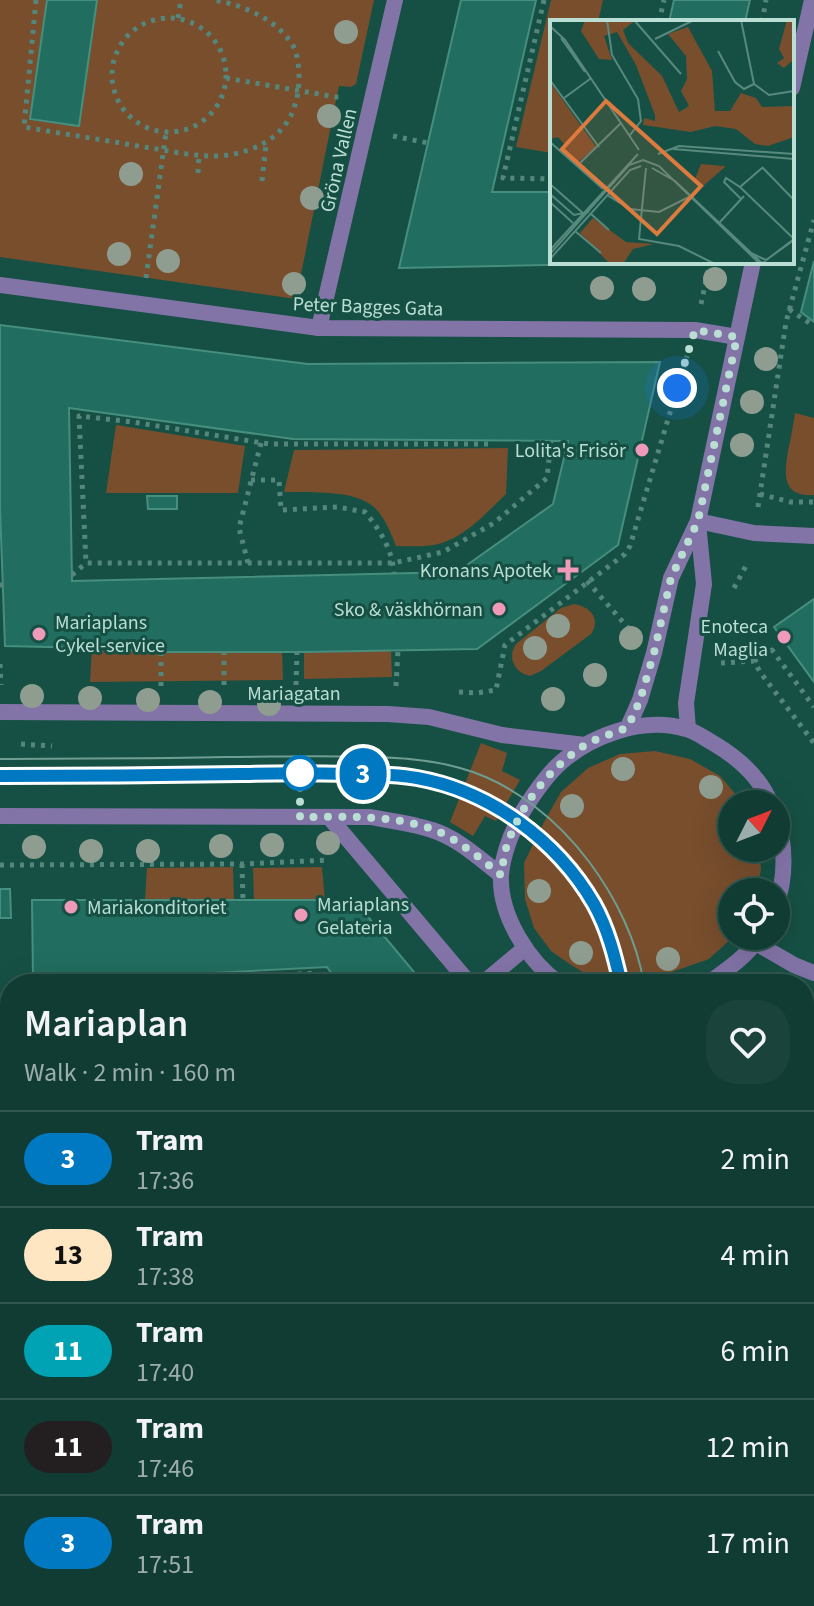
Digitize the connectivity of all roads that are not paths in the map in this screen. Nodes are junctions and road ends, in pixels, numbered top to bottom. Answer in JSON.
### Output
{"nodes":[{"id":1,"x":395,"y":0,"type":"edge"},
{"id":2,"x":812,"y":0,"type":"edge"},
{"id":3,"x":794,"y":79,"type":"edge"},
{"id":4,"x":753,"y":264,"type":"edge"},
{"id":5,"x":0,"y":285,"type":"edge"},
{"id":6,"x":319,"y":328,"type":"junction"},
{"id":7,"x":737,"y":337,"type":"junction"},
{"id":8,"x":698,"y":521,"type":"junction"},
{"id":9,"x":814,"y":536,"type":"edge"},
{"id":10,"x":0,"y":712,"type":"edge"},
{"id":11,"x":628,"y":727,"type":"junction"},
{"id":12,"x":688,"y":729,"type":"junction"},
{"id":13,"x":585,"y":745,"type":"junction"},
{"id":14,"x":762,"y":790,"type":"edge"},
{"id":15,"x":0,"y":816,"type":"edge"},
{"id":16,"x":329,"y":817,"type":"junction"},
{"id":17,"x":501,"y":875,"type":"junction"},
{"id":18,"x":525,"y":948,"type":"junction"},
{"id":19,"x":747,"y":950,"type":"edge"},
{"id":20,"x":772,"y":950,"type":"edge"},
{"id":21,"x":814,"y":973,"type":"edge"},
{"id":22,"x":462,"y":974,"type":"edge"},
{"id":23,"x":494,"y":974,"type":"edge"},
{"id":24,"x":550,"y":974,"type":"edge"},
{"id":25,"x":721,"y":974,"type":"edge"}],
"edges":[{"from":1,"to":6,"type":"street","name":"Gröna Vallen"},
{"from":2,"to":3,"type":"street"},
{"from":4,"to":7,"type":"street"},
{"from":5,"to":6,"type":"street","name":"Peter Bagges Gata"},
{"from":6,"to":7,"type":"street","name":"Peter Bagges Gata"},
{"from":7,"to":8,"type":"street"},
{"from":8,"to":9,"type":"street"},
{"from":8,"to":11,"type":"street"},
{"from":8,"to":12,"type":"street"},
{"from":10,"to":13,"type":"street","name":"Mariagatan"},
{"from":11,"to":12,"type":"street"},
{"from":11,"to":13,"type":"street"},
{"from":12,"to":14,"type":"street"},
{"from":13,"to":17,"type":"street"},
{"from":15,"to":16,"type":"street"},
{"from":16,"to":17,"type":"street"},
{"from":16,"to":22,"type":"street"},
{"from":17,"to":18,"type":"street"},
{"from":18,"to":23,"type":"street"},
{"from":18,"to":24,"type":"street"},
{"from":19,"to":25,"type":"street"},
{"from":20,"to":21,"type":"street"}]}
